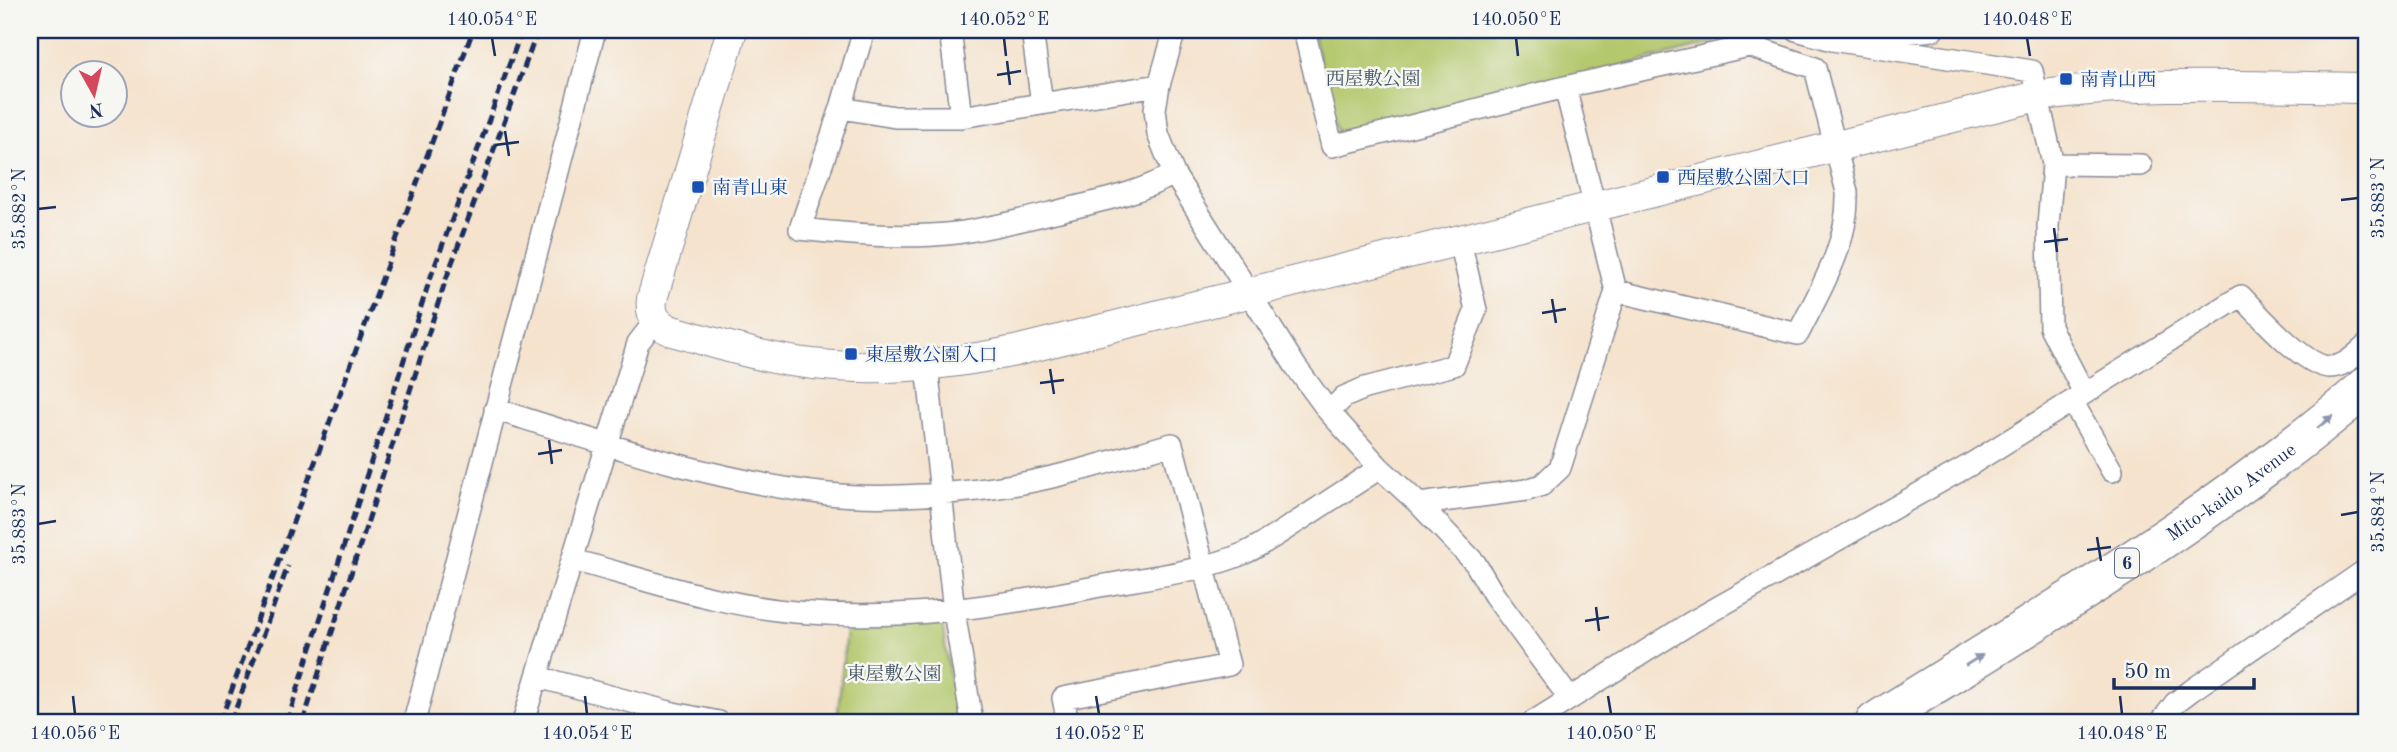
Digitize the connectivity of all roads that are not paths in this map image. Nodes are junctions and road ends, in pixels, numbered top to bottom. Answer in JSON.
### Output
{"nodes":[{"id":1,"x":595,"y":30,"type":"edge"},
{"id":2,"x":732,"y":30,"type":"edge"},
{"id":3,"x":864,"y":30,"type":"edge"},
{"id":4,"x":950,"y":30,"type":"edge"},
{"id":5,"x":1032,"y":30,"type":"edge"},
{"id":6,"x":1175,"y":30,"type":"edge"},
{"id":7,"x":1304,"y":30,"type":"edge"},
{"id":8,"x":1796,"y":30,"type":"edge"},
{"id":9,"x":1933,"y":30,"type":"edge"},
{"id":10,"x":1832,"y":40,"type":"junction"},
{"id":11,"x":1159,"y":85,"type":"junction"},
{"id":12,"x":1565,"y":87,"type":"junction"},
{"id":13,"x":2367,"y":88,"type":"edge"},
{"id":14,"x":2038,"y":96,"type":"junction"},
{"id":15,"x":1042,"y":104,"type":"junction"},
{"id":16,"x":841,"y":108,"type":"junction"},
{"id":17,"x":961,"y":117,"type":"junction"},
{"id":18,"x":1835,"y":147,"type":"junction"},
{"id":19,"x":2053,"y":164,"type":"junction"},
{"id":20,"x":2141,"y":165,"type":"dead end"},
{"id":21,"x":1174,"y":174,"type":"junction"},
{"id":22,"x":1594,"y":207,"type":"junction"},
{"id":23,"x":1460,"y":241,"type":"junction"},
{"id":24,"x":1616,"y":291,"type":"junction"},
{"id":25,"x":1251,"y":294,"type":"junction"},
{"id":26,"x":655,"y":321,"type":"junction"},
{"id":27,"x":2367,"y":345,"type":"edge"},
{"id":28,"x":927,"y":366,"type":"junction"},
{"id":29,"x":2367,"y":386,"type":"edge"},
{"id":30,"x":2078,"y":397,"type":"junction"},
{"id":31,"x":495,"y":409,"type":"junction"},
{"id":32,"x":1329,"y":412,"type":"junction"},
{"id":33,"x":2367,"y":421,"type":"edge"},
{"id":34,"x":606,"y":445,"type":"junction"},
{"id":35,"x":1380,"y":468,"type":"junction"},
{"id":36,"x":2112,"y":471,"type":"dead end"},
{"id":37,"x":941,"y":493,"type":"junction"},
{"id":38,"x":1419,"y":504,"type":"junction"},
{"id":39,"x":573,"y":560,"type":"junction"},
{"id":40,"x":1204,"y":566,"type":"junction"},
{"id":41,"x":2367,"y":569,"type":"edge"},
{"id":42,"x":954,"y":611,"type":"junction"},
{"id":43,"x":538,"y":677,"type":"junction"},
{"id":44,"x":1570,"y":699,"type":"junction"},
{"id":45,"x":414,"y":722,"type":"edge"},
{"id":46,"x":523,"y":722,"type":"edge"},
{"id":47,"x":719,"y":722,"type":"edge"},
{"id":48,"x":972,"y":722,"type":"edge"},
{"id":49,"x":1068,"y":722,"type":"edge"},
{"id":50,"x":1533,"y":722,"type":"edge"},
{"id":51,"x":1875,"y":722,"type":"edge"},
{"id":52,"x":1921,"y":722,"type":"edge"},
{"id":53,"x":2161,"y":722,"type":"edge"}],
"edges":[{"from":1,"to":31,"type":"street"},
{"from":2,"to":26,"type":"street"},
{"from":3,"to":16,"type":"street"},
{"from":4,"to":17,"type":"street"},
{"from":5,"to":15,"type":"street"},
{"from":6,"to":11,"type":"street"},
{"from":7,"to":12,"type":"street"},
{"from":8,"to":10,"type":"street"},
{"from":9,"to":10,"type":"street"},
{"from":10,"to":14,"type":"street"},
{"from":11,"to":15,"type":"street"},
{"from":11,"to":21,"type":"street"},
{"from":12,"to":18,"type":"street"},
{"from":12,"to":22,"type":"street"},
{"from":13,"to":14,"type":"street"},
{"from":14,"to":18,"type":"street"},
{"from":14,"to":19,"type":"street"},
{"from":15,"to":17,"type":"street"},
{"from":16,"to":17,"type":"street"},
{"from":16,"to":21,"type":"street"},
{"from":18,"to":22,"type":"street"},
{"from":18,"to":24,"type":"street"},
{"from":19,"to":20,"type":"street"},
{"from":19,"to":30,"type":"street"},
{"from":21,"to":25,"type":"street"},
{"from":22,"to":23,"type":"street"},
{"from":22,"to":24,"type":"street"},
{"from":23,"to":25,"type":"street"},
{"from":23,"to":32,"type":"street"},
{"from":24,"to":38,"type":"street"},
{"from":25,"to":28,"type":"street"},
{"from":25,"to":32,"type":"street"},
{"from":26,"to":28,"type":"street"},
{"from":26,"to":34,"type":"street"},
{"from":27,"to":30,"type":"street"},
{"from":28,"to":37,"type":"street"},
{"from":51,"to":29,"type":"highway","name":"Mito-kaido Avenue","number":"6","one_way":true},
{"from":30,"to":36,"type":"street"},
{"from":30,"to":44,"type":"street"},
{"from":31,"to":34,"type":"street"},
{"from":31,"to":45,"type":"street"},
{"from":32,"to":35,"type":"street"},
{"from":33,"to":52,"type":"highway","name":"Mito-kaido Avenue","number":"6"},
{"from":34,"to":37,"type":"street"},
{"from":34,"to":39,"type":"street"},
{"from":35,"to":38,"type":"street"},
{"from":35,"to":40,"type":"street"},
{"from":37,"to":40,"type":"street"},
{"from":37,"to":42,"type":"street"},
{"from":38,"to":44,"type":"street"},
{"from":39,"to":42,"type":"street"},
{"from":39,"to":43,"type":"street"},
{"from":40,"to":42,"type":"street"},
{"from":40,"to":49,"type":"street"},
{"from":41,"to":53,"type":"street"},
{"from":42,"to":48,"type":"street"},
{"from":43,"to":46,"type":"street"},
{"from":43,"to":47,"type":"street"},
{"from":44,"to":50,"type":"street"}]}
